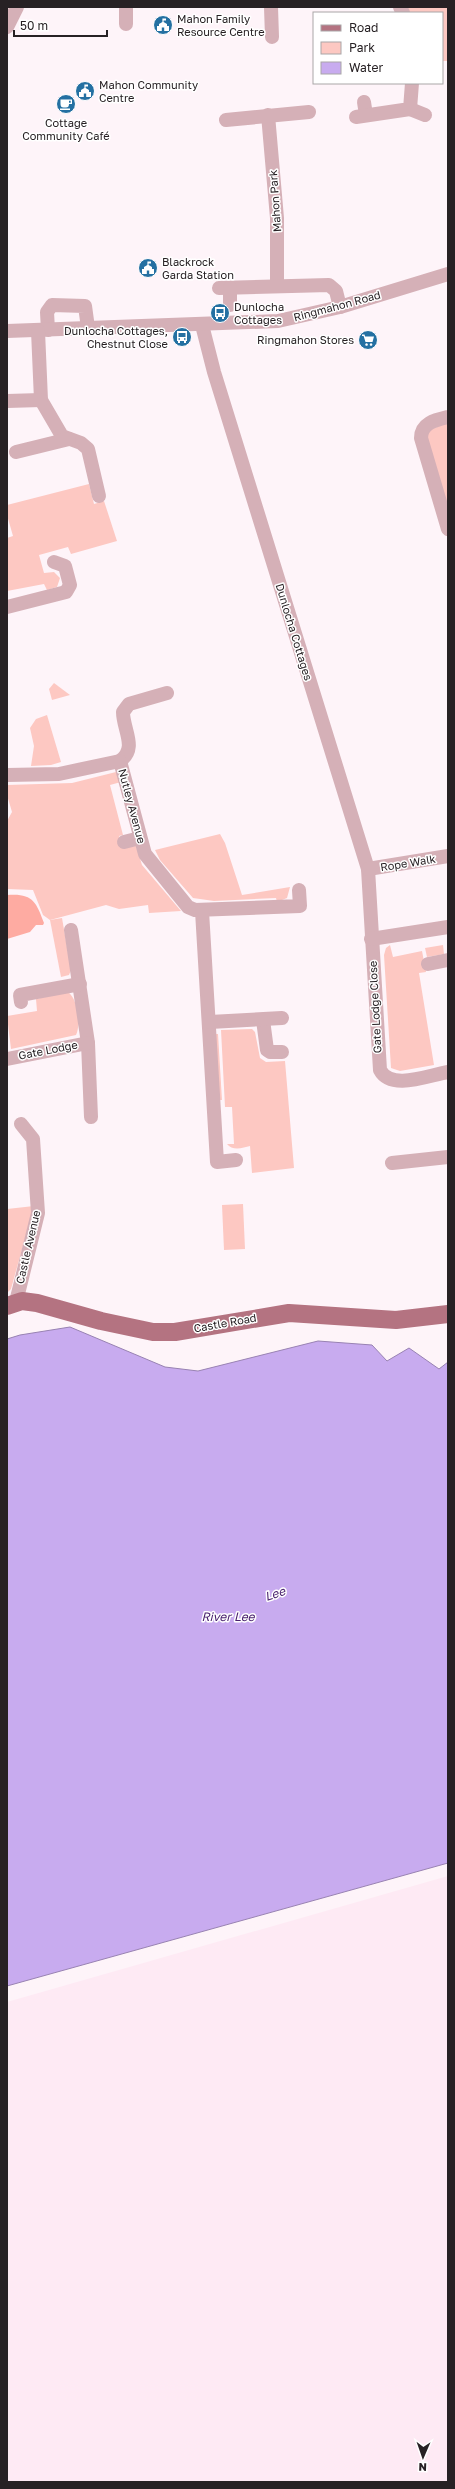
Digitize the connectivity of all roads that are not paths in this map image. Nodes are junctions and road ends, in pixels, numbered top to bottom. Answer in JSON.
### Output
{"nodes":[{"id":1,"x":17,"y":7,"type":"edge"},
{"id":2,"x":126,"y":7,"type":"edge"},
{"id":3,"x":272,"y":7,"type":"edge"},
{"id":4,"x":126,"y":24,"type":"dead end"},
{"id":5,"x":7,"y":27,"type":"edge"},
{"id":6,"x":272,"y":37,"type":"dead end"},
{"id":7,"x":412,"y":84,"type":"edge"},
{"id":8,"x":410,"y":109,"type":"junction"},
{"id":9,"x":362,"y":111,"type":"dead end"},
{"id":10,"x":309,"y":112,"type":"dead end"},
{"id":11,"x":268,"y":115,"type":"junction"},
{"id":12,"x":425,"y":115,"type":"dead end"},
{"id":13,"x":226,"y":120,"type":"dead end"},
{"id":14,"x":448,"y":274,"type":"edge"},
{"id":15,"x":277,"y":286,"type":"junction"},
{"id":16,"x":230,"y":305,"type":"dead end"},
{"id":17,"x":340,"y":307,"type":"junction"},
{"id":18,"x":202,"y":325,"type":"junction"},
{"id":19,"x":88,"y":328,"type":"junction"},
{"id":20,"x":43,"y":330,"type":"junction"},
{"id":21,"x":7,"y":331,"type":"edge"},
{"id":22,"x":42,"y":400,"type":"junction"},
{"id":23,"x":7,"y":401,"type":"edge"},
{"id":24,"x":448,"y":417,"type":"edge"},
{"id":25,"x":69,"y":440,"type":"junction"},
{"id":26,"x":16,"y":452,"type":"dead end"},
{"id":27,"x":100,"y":496,"type":"dead end"},
{"id":28,"x":448,"y":529,"type":"edge"},
{"id":29,"x":59,"y":564,"type":"dead end"},
{"id":30,"x":7,"y":606,"type":"edge"},
{"id":31,"x":167,"y":693,"type":"dead end"},
{"id":32,"x":120,"y":761,"type":"junction"},
{"id":33,"x":7,"y":775,"type":"edge"},
{"id":34,"x":140,"y":838,"type":"junction"},
{"id":35,"x":124,"y":842,"type":"dead end"},
{"id":36,"x":448,"y":856,"type":"edge"},
{"id":37,"x":368,"y":869,"type":"junction"},
{"id":38,"x":299,"y":890,"type":"dead end"},
{"id":39,"x":202,"y":911,"type":"junction"},
{"id":40,"x":448,"y":927,"type":"edge"},
{"id":41,"x":71,"y":930,"type":"dead end"},
{"id":42,"x":371,"y":939,"type":"junction"},
{"id":43,"x":448,"y":960,"type":"edge"},
{"id":44,"x":428,"y":964,"type":"dead end"},
{"id":45,"x":80,"y":984,"type":"junction"},
{"id":46,"x":21,"y":1002,"type":"dead end"},
{"id":47,"x":282,"y":1018,"type":"dead end"},
{"id":48,"x":263,"y":1020,"type":"junction"},
{"id":49,"x":210,"y":1022,"type":"junction"},
{"id":50,"x":88,"y":1043,"type":"junction"},
{"id":51,"x":282,"y":1052,"type":"dead end"},
{"id":52,"x":7,"y":1059,"type":"edge"},
{"id":53,"x":448,"y":1072,"type":"edge"},
{"id":54,"x":92,"y":1117,"type":"dead end"},
{"id":55,"x":21,"y":1124,"type":"dead end"},
{"id":56,"x":448,"y":1157,"type":"edge"},
{"id":57,"x":236,"y":1160,"type":"dead end"},
{"id":58,"x":392,"y":1163,"type":"dead end"},
{"id":59,"x":11,"y":1304,"type":"edge"},
{"id":60,"x":448,"y":1314,"type":"edge"}],
"edges":[{"from":1,"to":5,"type":"street"},
{"from":2,"to":4,"type":"street"},
{"from":3,"to":6,"type":"street"},
{"from":7,"to":8,"type":"street"},
{"from":8,"to":9,"type":"street"},
{"from":8,"to":12,"type":"street"},
{"from":10,"to":11,"type":"street"},
{"from":11,"to":13,"type":"street"},
{"from":11,"to":15,"type":"street","name":"Mahon Park"},
{"from":14,"to":17,"type":"street","name":"Ringmahon Road"},
{"from":15,"to":16,"type":"street"},
{"from":15,"to":17,"type":"street"},
{"from":17,"to":18,"type":"street","name":"Ringmahon Road"},
{"from":18,"to":19,"type":"street","name":"Ringmahon Road"},
{"from":18,"to":37,"type":"street","name":"Dunlocha Cottages"},
{"from":19,"to":20,"type":"street","name":"Ringmahon Road"},
{"from":19,"to":20,"type":"street"},
{"from":20,"to":21,"type":"street","name":"Ringmahon Road"},
{"from":20,"to":22,"type":"street"},
{"from":22,"to":23,"type":"street"},
{"from":22,"to":25,"type":"street"},
{"from":24,"to":28,"type":"street"},
{"from":25,"to":26,"type":"street"},
{"from":25,"to":27,"type":"street"},
{"from":29,"to":30,"type":"street"},
{"from":31,"to":32,"type":"street","name":"Nutley Avenue"},
{"from":32,"to":33,"type":"street"},
{"from":32,"to":34,"type":"street","name":"Nutley Avenue"},
{"from":34,"to":35,"type":"street"},
{"from":34,"to":39,"type":"street","name":"Nutley Avenue"},
{"from":36,"to":37,"type":"street","name":"Rope Walk"},
{"from":37,"to":42,"type":"street","name":"Gate Lodge Close"},
{"from":38,"to":39,"type":"street"},
{"from":39,"to":49,"type":"street"},
{"from":40,"to":42,"type":"street"},
{"from":41,"to":45,"type":"street","name":"Gate Lodge"},
{"from":42,"to":53,"type":"street","name":"Gate Lodge Close"},
{"from":43,"to":44,"type":"street"},
{"from":45,"to":46,"type":"street"},
{"from":45,"to":50,"type":"street","name":"Gate Lodge"},
{"from":47,"to":48,"type":"street"},
{"from":48,"to":49,"type":"street"},
{"from":48,"to":51,"type":"street"},
{"from":49,"to":57,"type":"street"},
{"from":50,"to":52,"type":"street","name":"Gate Lodge"},
{"from":50,"to":54,"type":"street","name":"Gate Lodge"},
{"from":55,"to":59,"type":"street","name":"Castle Avenue"},
{"from":56,"to":58,"type":"street"},
{"from":59,"to":60,"type":"main road","name":"Castle Road"}]}
